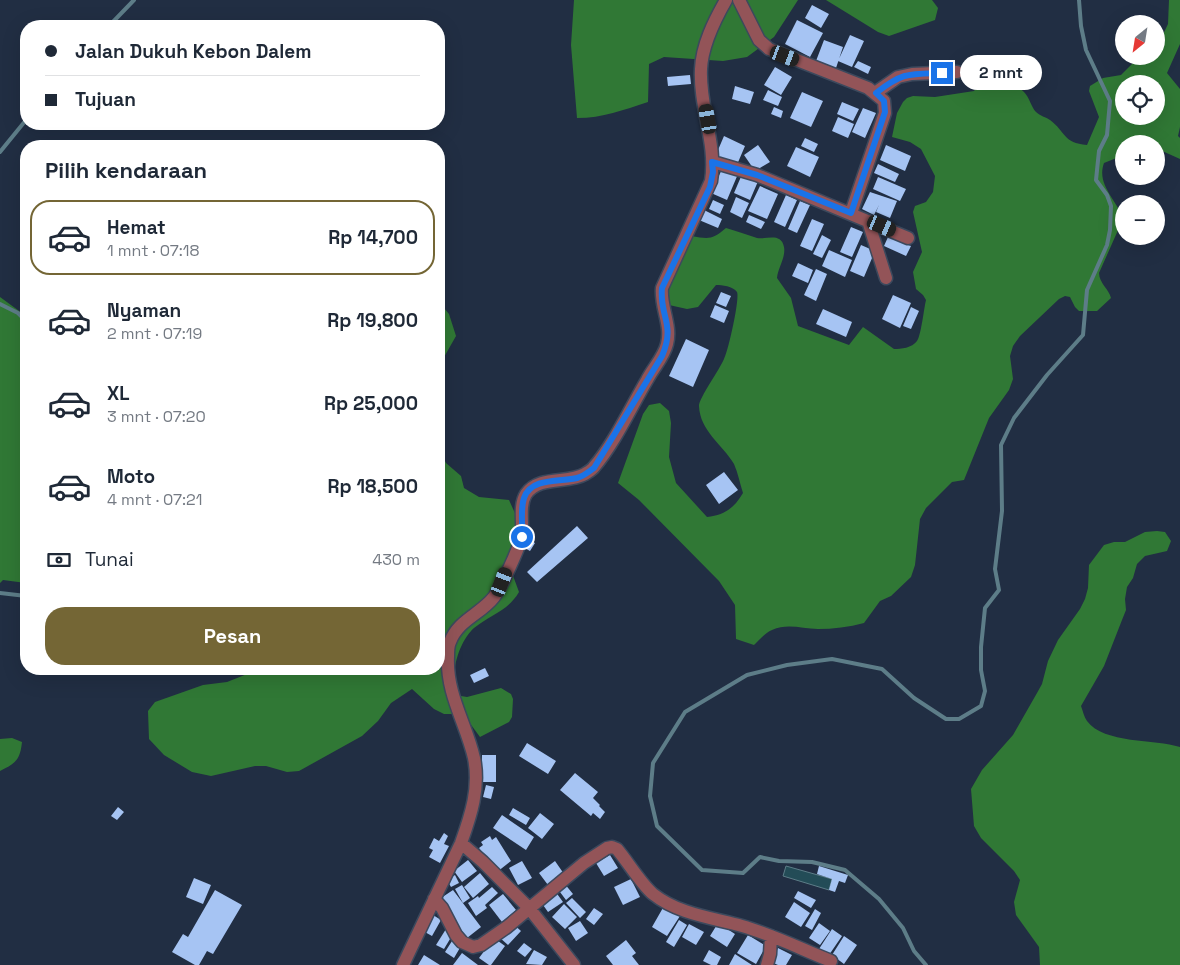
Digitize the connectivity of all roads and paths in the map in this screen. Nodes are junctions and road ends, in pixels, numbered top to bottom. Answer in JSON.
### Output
{"nodes":[{"id":1,"x":726,"y":0,"type":"edge"},
{"id":2,"x":738,"y":0,"type":"edge"},
{"id":3,"x":957,"y":72,"type":"dead end"},
{"id":4,"x":876,"y":93,"type":"junction"},
{"id":5,"x":712,"y":162,"type":"junction"},
{"id":6,"x":851,"y":213,"type":"junction"},
{"id":7,"x":868,"y":221,"type":"junction"},
{"id":8,"x":908,"y":238,"type":"dead end"},
{"id":9,"x":886,"y":278,"type":"dead end"},
{"id":10,"x":461,"y":843,"type":"junction"},
{"id":11,"x":434,"y":899,"type":"junction"},
{"id":12,"x":529,"y":908,"type":"junction"},
{"id":13,"x":771,"y":936,"type":"junction"},
{"id":14,"x":831,"y":961,"type":"dead end"},
{"id":15,"x":403,"y":965,"type":"edge"},
{"id":16,"x":574,"y":965,"type":"edge"},
{"id":17,"x":767,"y":965,"type":"edge"}],
"edges":[{"from":1,"to":5,"type":"street"},
{"from":2,"to":4,"type":"street"},
{"from":3,"to":4,"type":"street"},
{"from":4,"to":6,"type":"street"},
{"from":5,"to":6,"type":"street"},
{"from":5,"to":10,"type":"street"},
{"from":6,"to":7,"type":"street"},
{"from":7,"to":8,"type":"street"},
{"from":7,"to":9,"type":"street"},
{"from":10,"to":11,"type":"street"},
{"from":10,"to":12,"type":"street"},
{"from":11,"to":12,"type":"street"},
{"from":11,"to":15,"type":"street"},
{"from":12,"to":13,"type":"street"},
{"from":12,"to":16,"type":"street"},
{"from":13,"to":14,"type":"street"},
{"from":13,"to":17,"type":"street"}]}
